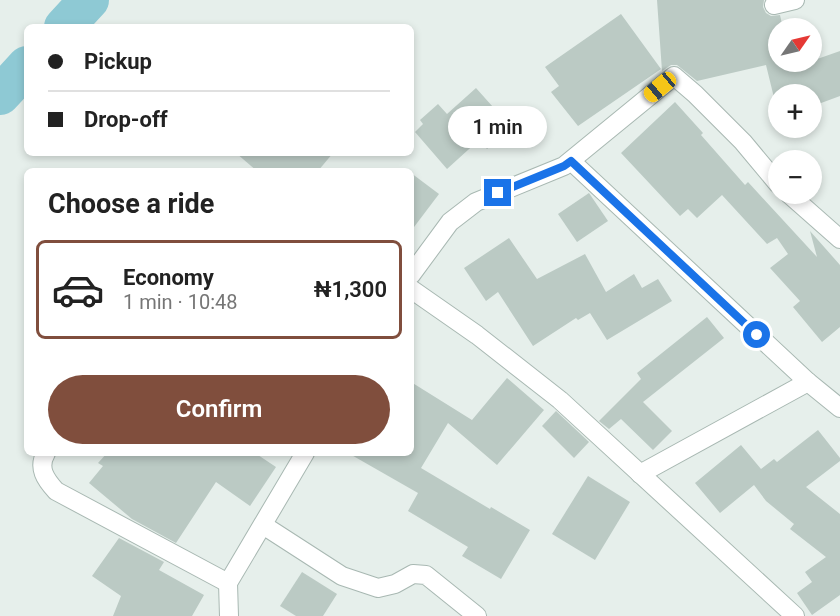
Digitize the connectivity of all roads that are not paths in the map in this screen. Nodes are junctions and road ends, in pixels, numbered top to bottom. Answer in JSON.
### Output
{"nodes":[{"id":1,"x":795,"y":0,"type":"edge"},
{"id":2,"x":774,"y":5,"type":"dead end"},
{"id":3,"x":571,"y":161,"type":"junction"},
{"id":4,"x":768,"y":172,"type":"edge"},
{"id":5,"x":800,"y":204,"type":"edge"},
{"id":6,"x":840,"y":239,"type":"edge"},
{"id":7,"x":414,"y":271,"type":"edge"},
{"id":8,"x":414,"y":291,"type":"edge"},
{"id":9,"x":807,"y":382,"type":"junction"},
{"id":10,"x":840,"y":408,"type":"edge"},
{"id":11,"x":44,"y":456,"type":"edge"},
{"id":12,"x":303,"y":456,"type":"edge"},
{"id":13,"x":640,"y":474,"type":"junction"},
{"id":14,"x":263,"y":525,"type":"junction"},
{"id":15,"x":228,"y":583,"type":"junction"},
{"id":16,"x":229,"y":616,"type":"edge"},
{"id":17,"x":477,"y":616,"type":"edge"},
{"id":18,"x":795,"y":616,"type":"edge"}],
"edges":[{"from":1,"to":2,"type":"street"},
{"from":3,"to":4,"type":"street"},
{"from":3,"to":7,"type":"street"},
{"from":3,"to":9,"type":"street"},
{"from":5,"to":6,"type":"street"},
{"from":8,"to":13,"type":"street"},
{"from":9,"to":10,"type":"street"},
{"from":9,"to":13,"type":"street"},
{"from":11,"to":15,"type":"street"},
{"from":12,"to":14,"type":"street"},
{"from":13,"to":18,"type":"street"},
{"from":14,"to":15,"type":"street"},
{"from":14,"to":17,"type":"street"},
{"from":15,"to":16,"type":"street"}]}
